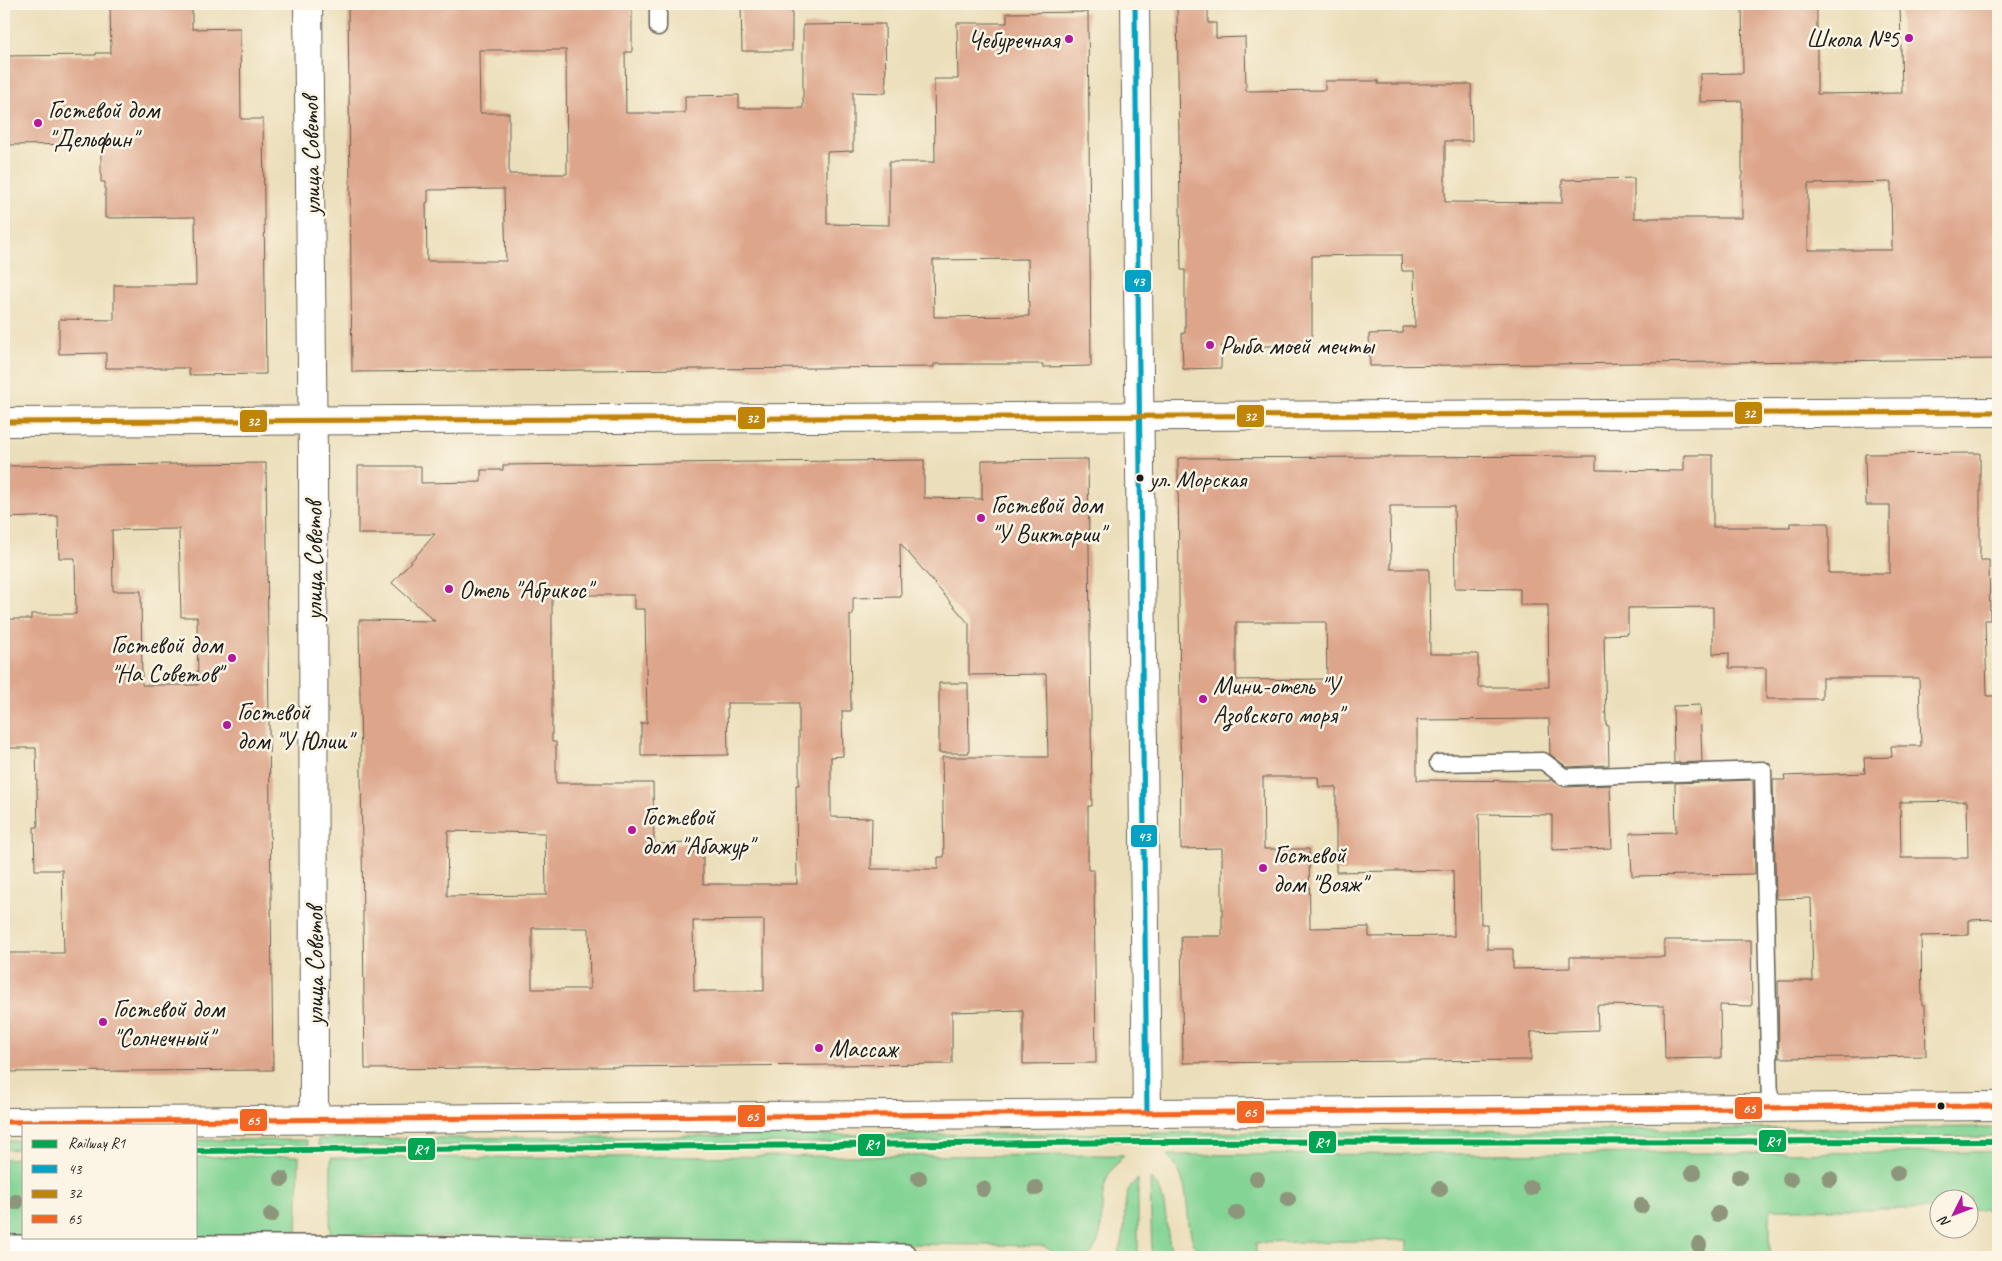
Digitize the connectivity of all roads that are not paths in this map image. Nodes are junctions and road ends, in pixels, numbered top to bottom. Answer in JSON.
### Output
{"nodes":[{"id":1,"x":308,"y":4,"type":"edge"},
{"id":2,"x":658,"y":4,"type":"edge"},
{"id":3,"x":1135,"y":4,"type":"edge"},
{"id":4,"x":658,"y":27,"type":"dead end"},
{"id":5,"x":1998,"y":412,"type":"edge"},
{"id":6,"x":1139,"y":416,"type":"junction"},
{"id":7,"x":313,"y":419,"type":"junction"},
{"id":8,"x":4,"y":422,"type":"edge"},
{"id":9,"x":1438,"y":763,"type":"dead end"},
{"id":10,"x":1998,"y":1106,"type":"edge"},
{"id":11,"x":1770,"y":1108,"type":"junction"},
{"id":12,"x":1147,"y":1112,"type":"junction"},
{"id":13,"x":314,"y":1119,"type":"junction"},
{"id":14,"x":4,"y":1122,"type":"edge"},
{"id":15,"x":4,"y":1248,"type":"edge"},
{"id":16,"x":312,"y":1253,"type":"edge"},
{"id":17,"x":905,"y":1257,"type":"edge"}],
"edges":[{"from":1,"to":7,"type":"street","name":"улица Советов"},
{"from":2,"to":4,"type":"lane"},
{"from":3,"to":6,"type":"street"},
{"from":5,"to":6,"type":"street"},
{"from":6,"to":7,"type":"street"},
{"from":6,"to":12,"type":"street"},
{"from":7,"to":8,"type":"street"},
{"from":7,"to":13,"type":"street","name":"улица Советов"},
{"from":9,"to":11,"type":"lane"},
{"from":10,"to":11,"type":"street"},
{"from":11,"to":12,"type":"street"},
{"from":12,"to":13,"type":"street"},
{"from":13,"to":14,"type":"street"},
{"from":15,"to":16,"type":"street"},
{"from":16,"to":17,"type":"street"}]}
